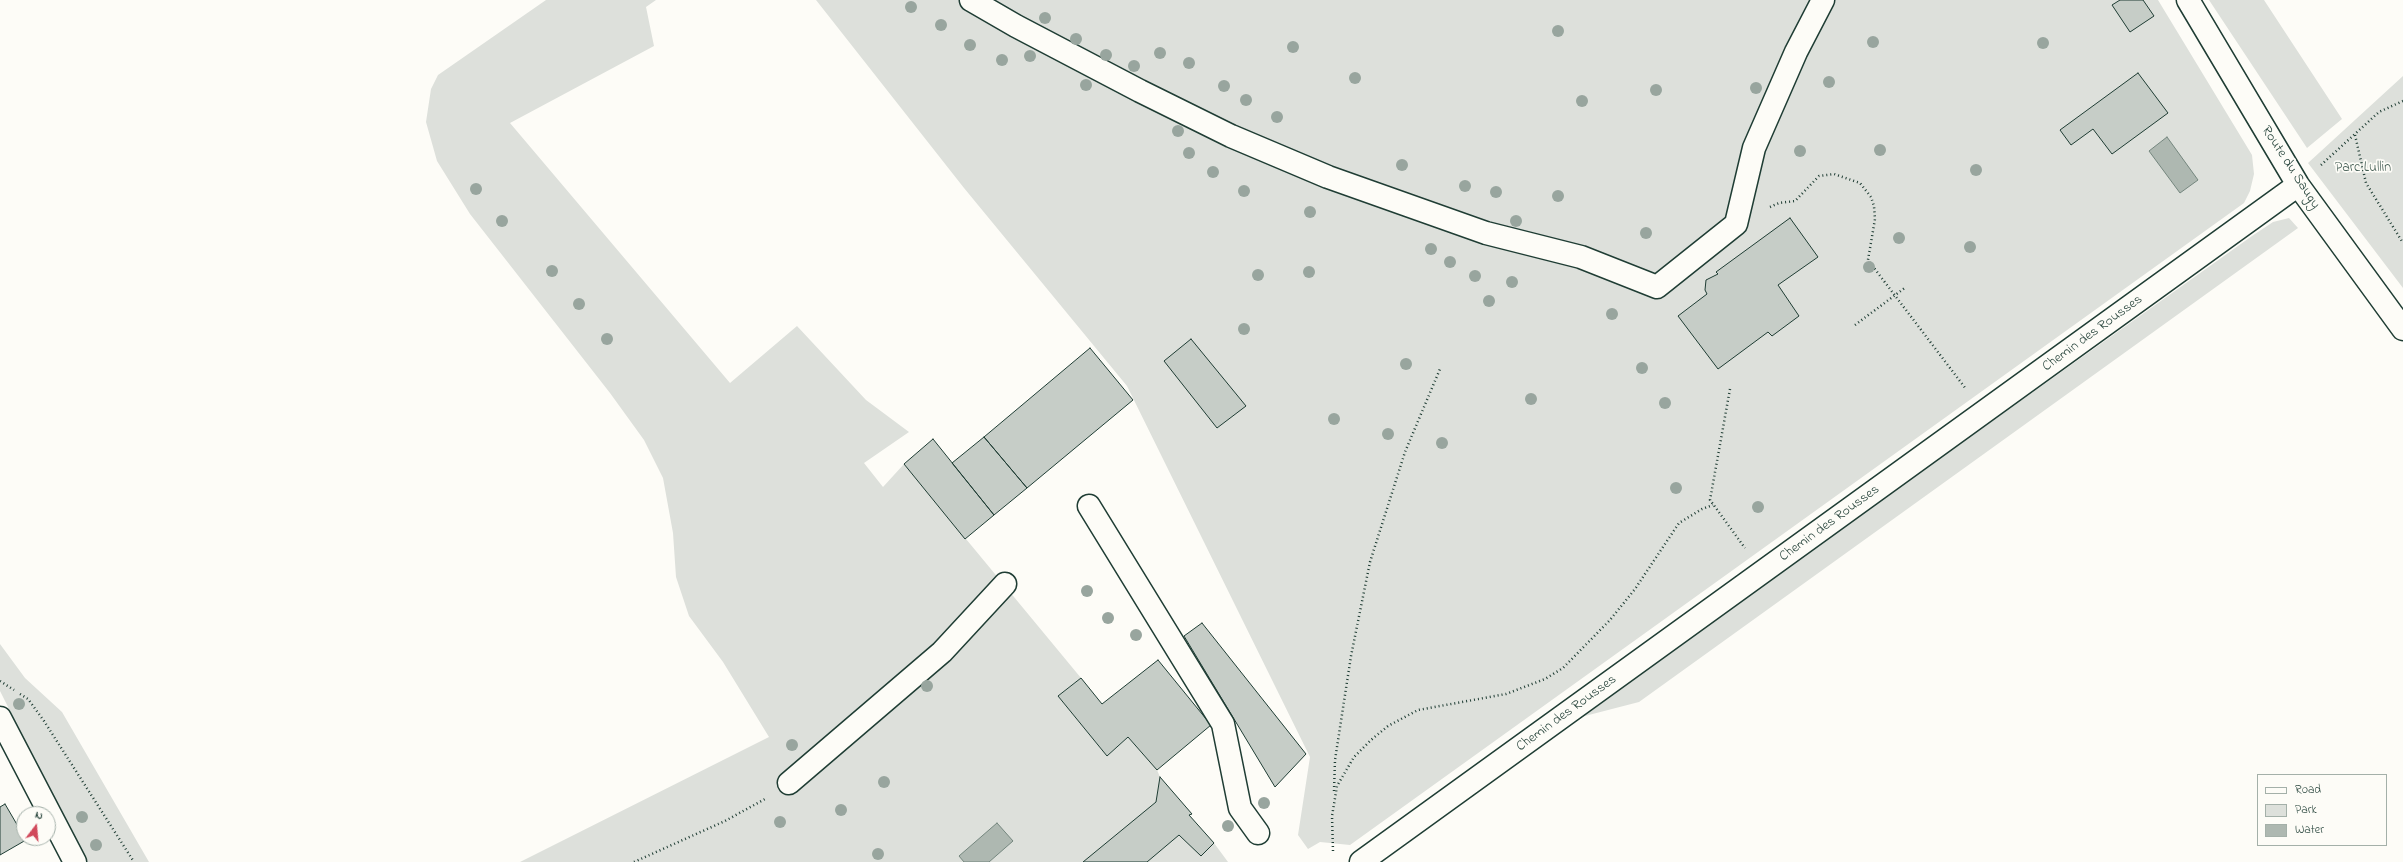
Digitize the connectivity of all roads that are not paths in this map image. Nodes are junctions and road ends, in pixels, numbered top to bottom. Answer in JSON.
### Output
{"nodes":[{"id":1,"x":971,"y":0,"type":"edge"},
{"id":2,"x":1823,"y":0,"type":"edge"},
{"id":3,"x":2188,"y":0,"type":"edge"},
{"id":4,"x":2298,"y":185,"type":"junction"},
{"id":5,"x":2403,"y":329,"type":"edge"},
{"id":6,"x":1089,"y":506,"type":"dead end"},
{"id":7,"x":1006,"y":584,"type":"dead end"},
{"id":8,"x":0,"y":718,"type":"edge"},
{"id":9,"x":789,"y":783,"type":"road end"},
{"id":10,"x":1258,"y":833,"type":"dead end"},
{"id":11,"x":75,"y":862,"type":"edge"},
{"id":12,"x":1361,"y":862,"type":"edge"}],
"edges":[{"from":1,"to":2,"type":"street"},
{"from":3,"to":4,"type":"street","name":"Route du Saugy"},
{"from":4,"to":5,"type":"street","name":"Route du Saugy"},
{"from":4,"to":12,"type":"street","name":"Chemin des Rousses"},
{"from":6,"to":10,"type":"street"},
{"from":7,"to":9,"type":"street"},
{"from":8,"to":11,"type":"street"}]}
